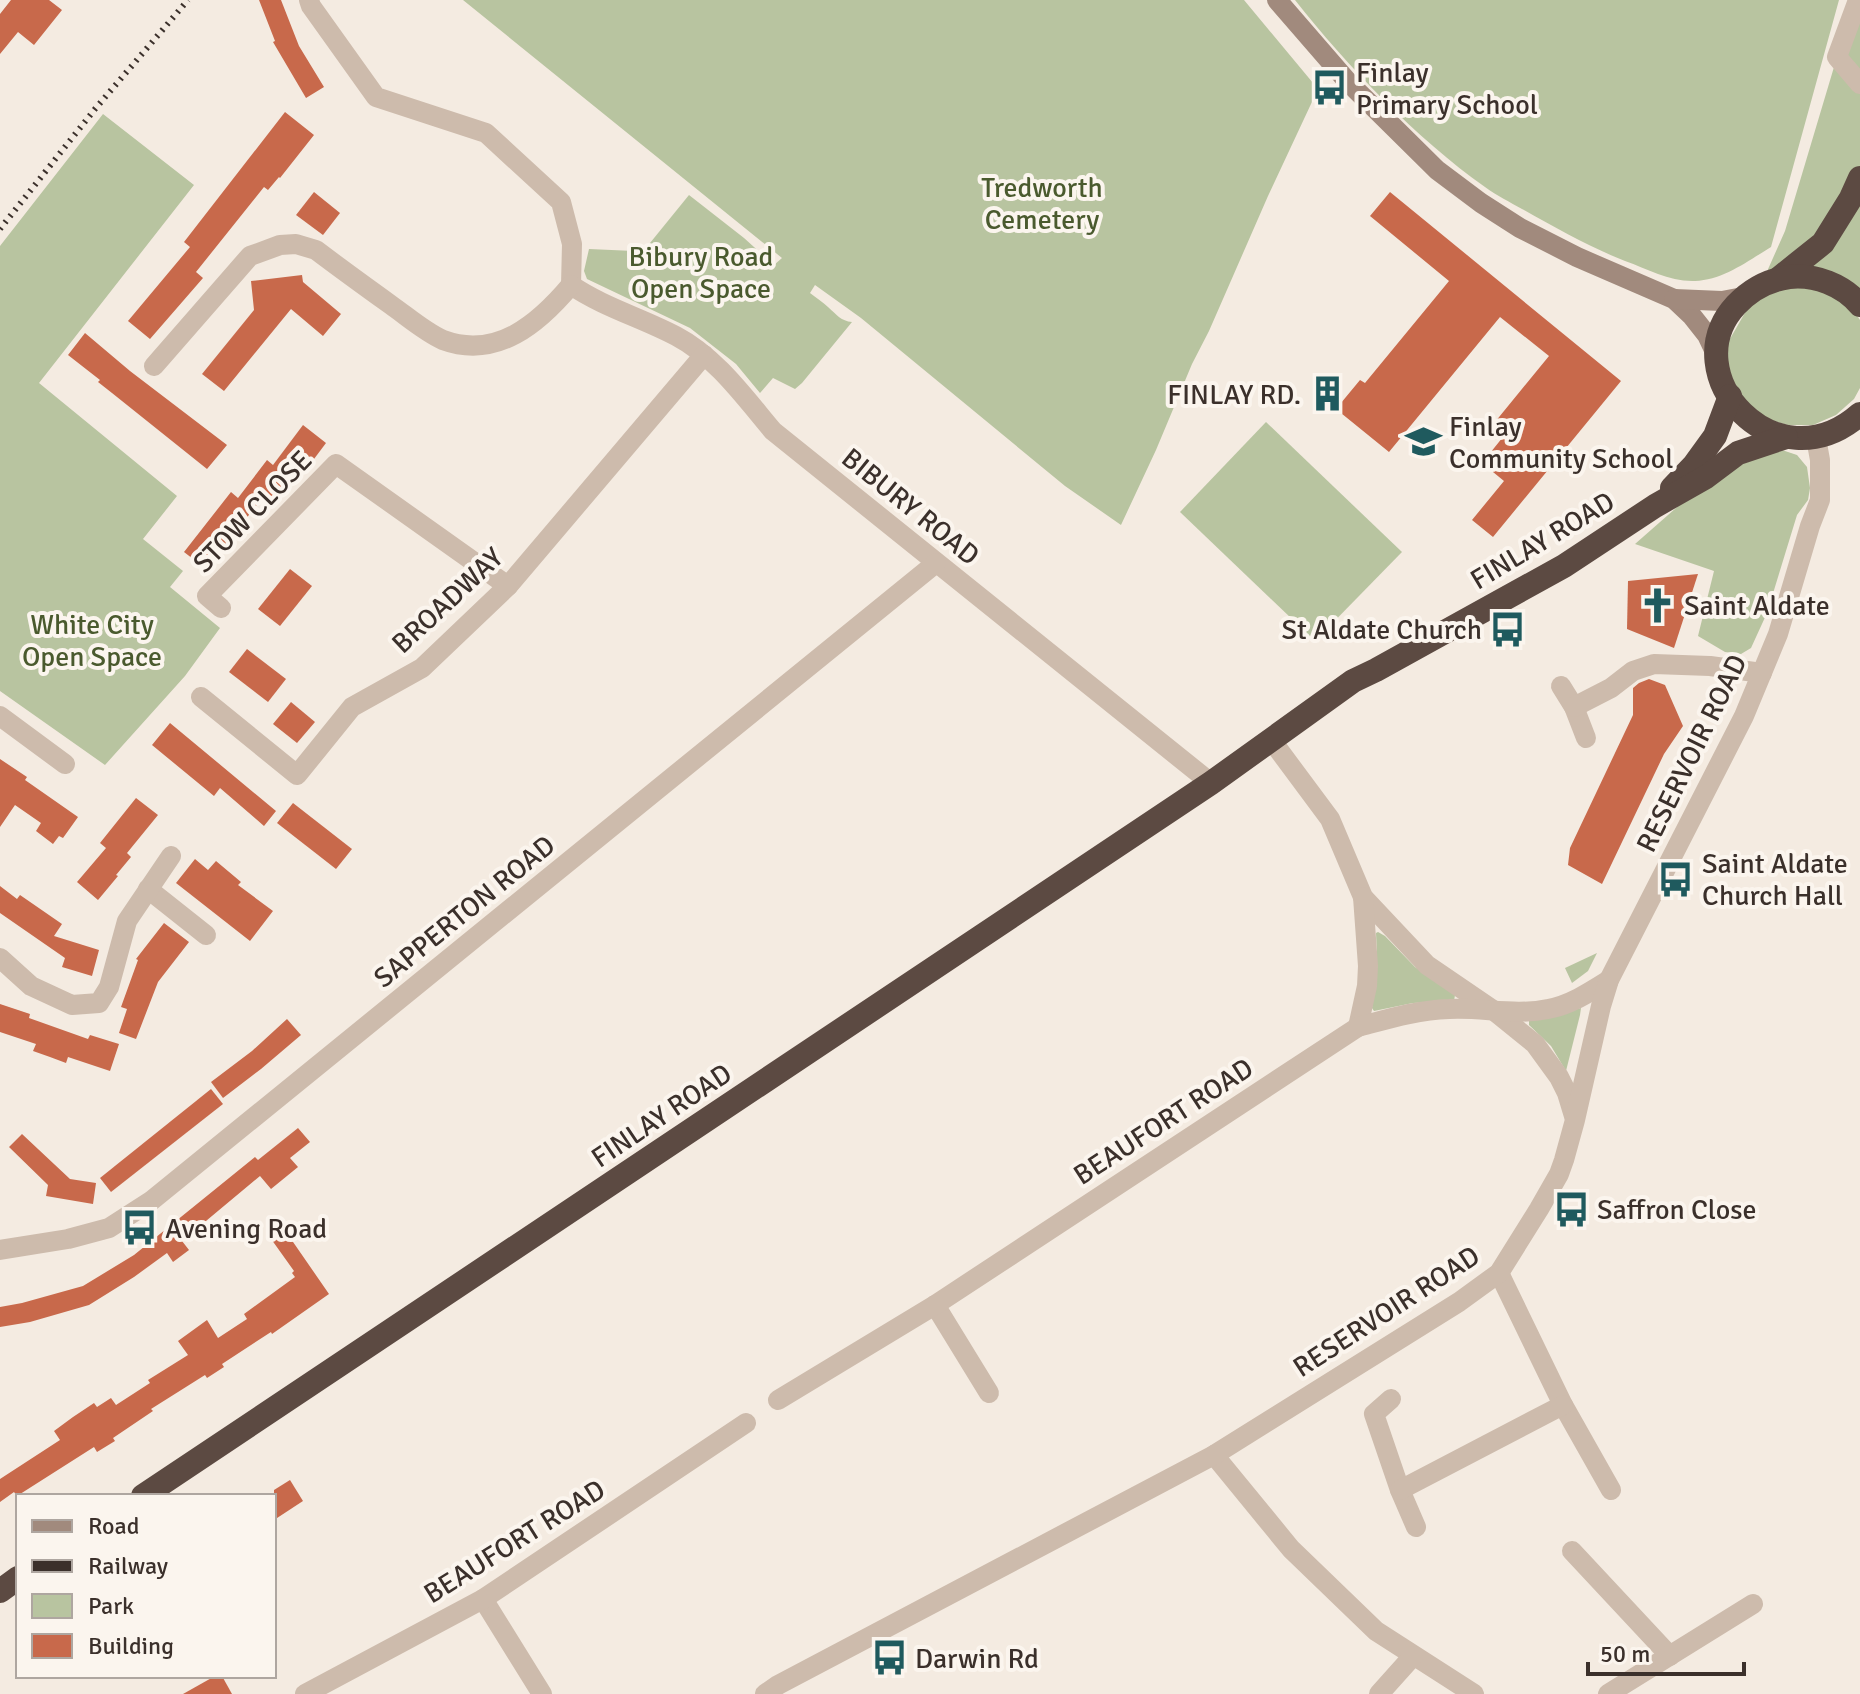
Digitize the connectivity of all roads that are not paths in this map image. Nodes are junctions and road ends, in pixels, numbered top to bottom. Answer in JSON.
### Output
{"nodes":[{"id":1,"x":309,"y":0,"type":"edge"},
{"id":2,"x":1277,"y":0,"type":"edge"},
{"id":3,"x":1858,"y":0,"type":"edge"},
{"id":4,"x":1860,"y":84,"type":"edge"},
{"id":5,"x":1860,"y":178,"type":"edge"},
{"id":6,"x":1778,"y":279,"type":"junction"},
{"id":7,"x":571,"y":285,"type":"junction"},
{"id":8,"x":1743,"y":297,"type":"junction"},
{"id":9,"x":1674,"y":299,"type":"junction"},
{"id":10,"x":1860,"y":305,"type":"edge"},
{"id":11,"x":1715,"y":352,"type":"junction"},
{"id":12,"x":704,"y":355,"type":"junction"},
{"id":13,"x":154,"y":366,"type":"dead end"},
{"id":14,"x":1730,"y":396,"type":"junction"},
{"id":15,"x":1860,"y":414,"type":"edge"},
{"id":16,"x":1786,"y":437,"type":"junction"},
{"id":17,"x":1816,"y":438,"type":"junction"},
{"id":18,"x":1655,"y":506,"type":"junction"},
{"id":19,"x":936,"y":563,"type":"junction"},
{"id":20,"x":508,"y":586,"type":"junction"},
{"id":21,"x":221,"y":608,"type":"dead end"},
{"id":22,"x":1376,"y":670,"type":"junction"},
{"id":23,"x":1762,"y":673,"type":"junction"},
{"id":24,"x":1561,"y":686,"type":"dead end"},
{"id":25,"x":201,"y":697,"type":"dead end"},
{"id":26,"x":1574,"y":707,"type":"junction"},
{"id":27,"x":0,"y":716,"type":"edge"},
{"id":28,"x":1586,"y":738,"type":"dead end"},
{"id":29,"x":1278,"y":749,"type":"junction"},
{"id":30,"x":65,"y":764,"type":"dead end"},
{"id":31,"x":1211,"y":783,"type":"junction"},
{"id":32,"x":171,"y":856,"type":"dead end"},
{"id":33,"x":148,"y":889,"type":"junction"},
{"id":34,"x":1363,"y":897,"type":"junction"},
{"id":35,"x":206,"y":935,"type":"dead end"},
{"id":36,"x":0,"y":958,"type":"edge"},
{"id":37,"x":1609,"y":980,"type":"junction"},
{"id":38,"x":1493,"y":1010,"type":"junction"},
{"id":39,"x":1358,"y":1027,"type":"junction"},
{"id":40,"x":1575,"y":1120,"type":"junction"},
{"id":41,"x":0,"y":1250,"type":"edge"},
{"id":42,"x":1499,"y":1273,"type":"junction"},
{"id":43,"x":935,"y":1305,"type":"junction"},
{"id":44,"x":989,"y":1393,"type":"dead end"},
{"id":45,"x":1391,"y":1399,"type":"dead end"},
{"id":46,"x":778,"y":1400,"type":"dead end"},
{"id":47,"x":1563,"y":1405,"type":"junction"},
{"id":48,"x":746,"y":1423,"type":"dead end"},
{"id":49,"x":1214,"y":1455,"type":"junction"},
{"id":50,"x":1400,"y":1490,"type":"junction"},
{"id":51,"x":1611,"y":1490,"type":"dead end"},
{"id":52,"x":146,"y":1494,"type":"edge"},
{"id":53,"x":1416,"y":1527,"type":"dead end"},
{"id":54,"x":1572,"y":1551,"type":"dead end"},
{"id":55,"x":483,"y":1599,"type":"junction"},
{"id":56,"x":1753,"y":1604,"type":"dead end"},
{"id":57,"x":1413,"y":1656,"type":"junction"},
{"id":58,"x":1670,"y":1656,"type":"junction"},
{"id":59,"x":305,"y":1694,"type":"edge"},
{"id":60,"x":542,"y":1694,"type":"edge"},
{"id":61,"x":765,"y":1694,"type":"edge"},
{"id":62,"x":1379,"y":1694,"type":"edge"},
{"id":63,"x":1474,"y":1694,"type":"edge"},
{"id":64,"x":1608,"y":1694,"type":"edge"}],
"edges":[{"from":1,"to":7,"type":"street"},
{"from":2,"to":9,"type":"street"},
{"from":3,"to":4,"type":"street"},
{"from":5,"to":6,"type":"highway"},
{"from":6,"to":8,"type":"highway"},
{"from":6,"to":10,"type":"highway"},
{"from":7,"to":12,"type":"street","name":"BIBURY ROAD"},
{"from":7,"to":13,"type":"street"},
{"from":8,"to":9,"type":"street"},
{"from":8,"to":11,"type":"highway"},
{"from":9,"to":11,"type":"street"},
{"from":11,"to":14,"type":"highway"},
{"from":12,"to":19,"type":"street","name":"BIBURY ROAD"},
{"from":12,"to":20,"type":"street","name":"BROADWAY"},
{"from":14,"to":16,"type":"highway"},
{"from":14,"to":18,"type":"highway","name":"FINLAY ROAD"},
{"from":15,"to":17,"type":"highway"},
{"from":16,"to":17,"type":"highway"},
{"from":16,"to":18,"type":"highway","name":"FINLAY ROAD"},
{"from":17,"to":23,"type":"street","name":"RESERVOIR ROAD"},
{"from":18,"to":22,"type":"highway","name":"FINLAY ROAD"},
{"from":19,"to":31,"type":"street","name":"BIBURY ROAD"},
{"from":19,"to":41,"type":"street","name":"SAPPERTON ROAD"},
{"from":20,"to":21,"type":"street","name":"STOW CLOSE"},
{"from":20,"to":25,"type":"street","name":"BROADWAY"},
{"from":22,"to":29,"type":"highway"},
{"from":22,"to":31,"type":"highway","name":"FINLAY ROAD"},
{"from":23,"to":26,"type":"street"},
{"from":23,"to":37,"type":"street","name":"RESERVOIR ROAD"},
{"from":24,"to":26,"type":"street"},
{"from":26,"to":28,"type":"street"},
{"from":27,"to":30,"type":"street"},
{"from":29,"to":31,"type":"highway"},
{"from":29,"to":34,"type":"street"},
{"from":31,"to":52,"type":"highway","name":"FINLAY ROAD"},
{"from":32,"to":33,"type":"street"},
{"from":33,"to":35,"type":"street"},
{"from":33,"to":36,"type":"street"},
{"from":34,"to":38,"type":"street"},
{"from":34,"to":39,"type":"street"},
{"from":37,"to":38,"type":"street","name":"BEAUFORT ROAD"},
{"from":37,"to":40,"type":"street","name":"RESERVOIR ROAD"},
{"from":38,"to":39,"type":"street","name":"BEAUFORT ROAD"},
{"from":38,"to":40,"type":"street"},
{"from":39,"to":43,"type":"street","name":"BEAUFORT ROAD"},
{"from":40,"to":42,"type":"street","name":"RESERVOIR ROAD"},
{"from":42,"to":47,"type":"street"},
{"from":42,"to":49,"type":"street","name":"RESERVOIR ROAD"},
{"from":43,"to":44,"type":"street"},
{"from":43,"to":46,"type":"street","name":"BEAUFORT ROAD"},
{"from":45,"to":50,"type":"street"},
{"from":47,"to":50,"type":"street"},
{"from":47,"to":51,"type":"street"},
{"from":48,"to":55,"type":"street","name":"BEAUFORT ROAD"},
{"from":49,"to":57,"type":"street"},
{"from":49,"to":61,"type":"street","name":"RESERVOIR ROAD"},
{"from":50,"to":53,"type":"street"},
{"from":54,"to":58,"type":"street"},
{"from":55,"to":59,"type":"street","name":"BEAUFORT ROAD"},
{"from":55,"to":60,"type":"street"},
{"from":56,"to":58,"type":"street"},
{"from":57,"to":62,"type":"street"},
{"from":57,"to":63,"type":"street"},
{"from":58,"to":64,"type":"street"}]}
